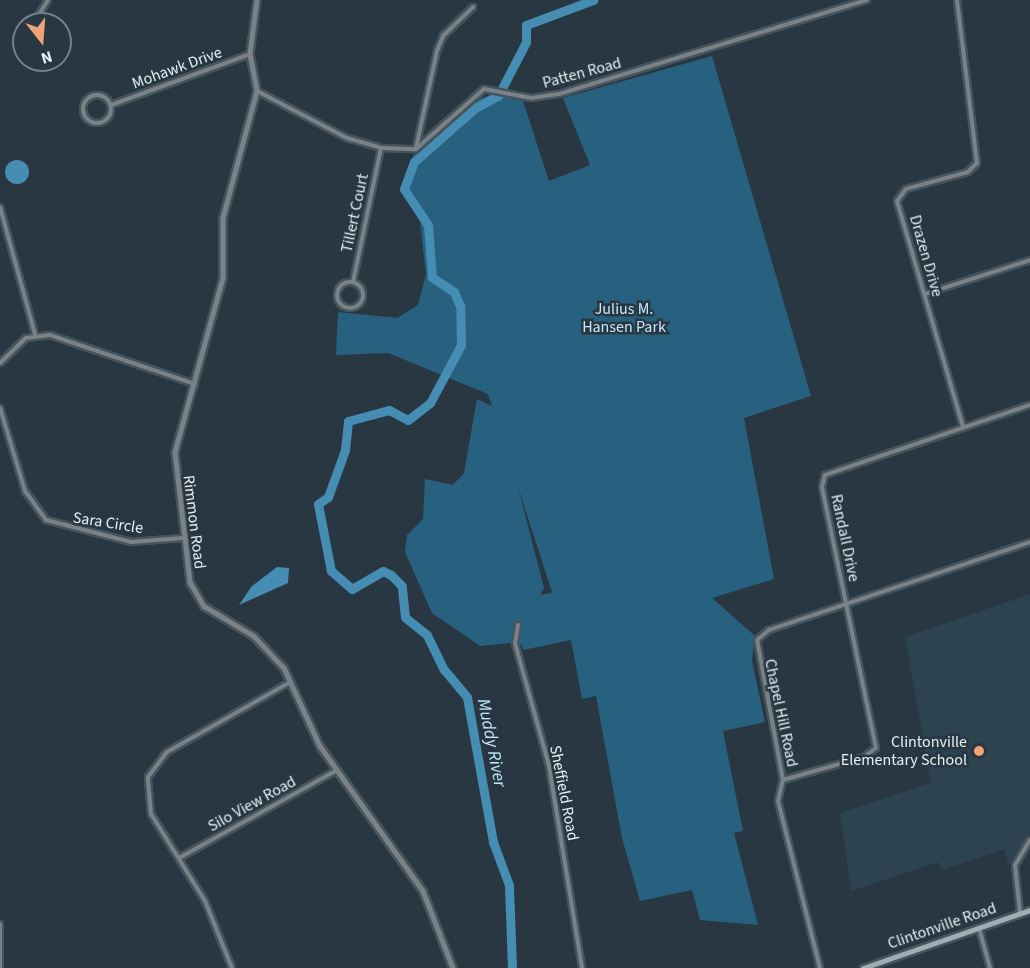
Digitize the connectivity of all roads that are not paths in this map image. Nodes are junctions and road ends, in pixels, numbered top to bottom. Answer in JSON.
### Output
{"nodes":[{"id":1,"x":257,"y":0,"type":"edge"},
{"id":2,"x":867,"y":0,"type":"edge"},
{"id":3,"x":957,"y":0,"type":"edge"},
{"id":4,"x":472,"y":7,"type":"dead end"},
{"id":5,"x":250,"y":54,"type":"junction"},
{"id":6,"x":257,"y":91,"type":"junction"},
{"id":7,"x":111,"y":105,"type":"junction"},
{"id":8,"x":381,"y":148,"type":"junction"},
{"id":9,"x":416,"y":149,"type":"junction"},
{"id":10,"x":0,"y":207,"type":"edge"},
{"id":11,"x":1030,"y":260,"type":"edge"},
{"id":12,"x":353,"y":282,"type":"junction"},
{"id":13,"x":924,"y":294,"type":"junction"},
{"id":14,"x":35,"y":334,"type":"junction"},
{"id":15,"x":0,"y":363,"type":"edge"},
{"id":16,"x":195,"y":384,"type":"junction"},
{"id":17,"x":1030,"y":405,"type":"edge"},
{"id":18,"x":0,"y":408,"type":"edge"},
{"id":19,"x":963,"y":427,"type":"junction"},
{"id":20,"x":183,"y":538,"type":"junction"},
{"id":21,"x":1030,"y":542,"type":"edge"},
{"id":22,"x":847,"y":603,"type":"junction"},
{"id":23,"x":518,"y":625,"type":"dead end"},
{"id":24,"x":290,"y":682,"type":"junction"},
{"id":25,"x":337,"y":770,"type":"junction"},
{"id":26,"x":783,"y":780,"type":"junction"},
{"id":27,"x":1030,"y":840,"type":"edge"},
{"id":28,"x":179,"y":858,"type":"junction"},
{"id":29,"x":1030,"y":910,"type":"edge"},
{"id":30,"x":1020,"y":913,"type":"junction"},
{"id":31,"x":0,"y":924,"type":"edge"},
{"id":32,"x":979,"y":927,"type":"junction"},
{"id":33,"x":0,"y":968,"type":"edge"},
{"id":34,"x":232,"y":968,"type":"edge"},
{"id":35,"x":453,"y":968,"type":"edge"},
{"id":36,"x":582,"y":968,"type":"edge"},
{"id":37,"x":820,"y":968,"type":"edge"},
{"id":38,"x":863,"y":968,"type":"edge"},
{"id":39,"x":990,"y":968,"type":"edge"}],
"edges":[{"from":1,"to":5,"type":"street","name":"Rimmon Road"},
{"from":2,"to":9,"type":"street","name":"Patten Road"},
{"from":3,"to":13,"type":"street","name":"Drazen Drive"},
{"from":4,"to":9,"type":"street"},
{"from":5,"to":6,"type":"street","name":"Rimmon Road"},
{"from":5,"to":7,"type":"street","name":"Mohawk Drive"},
{"from":6,"to":8,"type":"street"},
{"from":6,"to":16,"type":"street","name":"Rimmon Road"},
{"from":7,"to":7,"type":"street","name":"Mohawk Drive"},
{"from":8,"to":9,"type":"street"},
{"from":8,"to":12,"type":"street","name":"Tillert Court"},
{"from":10,"to":14,"type":"street"},
{"from":11,"to":13,"type":"street"},
{"from":12,"to":12,"type":"street","name":"Tillert Court"},
{"from":13,"to":19,"type":"street","name":"Drazen Drive"},
{"from":14,"to":15,"type":"street"},
{"from":14,"to":16,"type":"street"},
{"from":16,"to":20,"type":"street","name":"Rimmon Road"},
{"from":17,"to":19,"type":"street","name":"Randall Drive"},
{"from":18,"to":20,"type":"street","name":"Sara Circle"},
{"from":19,"to":22,"type":"street","name":"Randall Drive"},
{"from":20,"to":24,"type":"street","name":"Rimmon Road"},
{"from":21,"to":22,"type":"street","name":"Chapel Hill Road"},
{"from":22,"to":26,"type":"street","name":"Chapel Hill Road"},
{"from":22,"to":26,"type":"street","name":"Randall Drive"},
{"from":23,"to":36,"type":"street","name":"Sheffield Road"},
{"from":24,"to":25,"type":"street","name":"Rimmon Road"},
{"from":24,"to":28,"type":"street"},
{"from":25,"to":28,"type":"street","name":"Silo View Road"},
{"from":25,"to":35,"type":"street","name":"Rimmon Road"},
{"from":26,"to":37,"type":"street","name":"Chapel Hill Road"},
{"from":27,"to":30,"type":"street"},
{"from":28,"to":34,"type":"street"},
{"from":29,"to":30,"type":"main road","name":"Clintonville Road"},
{"from":30,"to":32,"type":"main road","name":"Clintonville Road"},
{"from":31,"to":33,"type":"street"},
{"from":32,"to":38,"type":"main road","name":"Clintonville Road"},
{"from":32,"to":39,"type":"street"}]}
